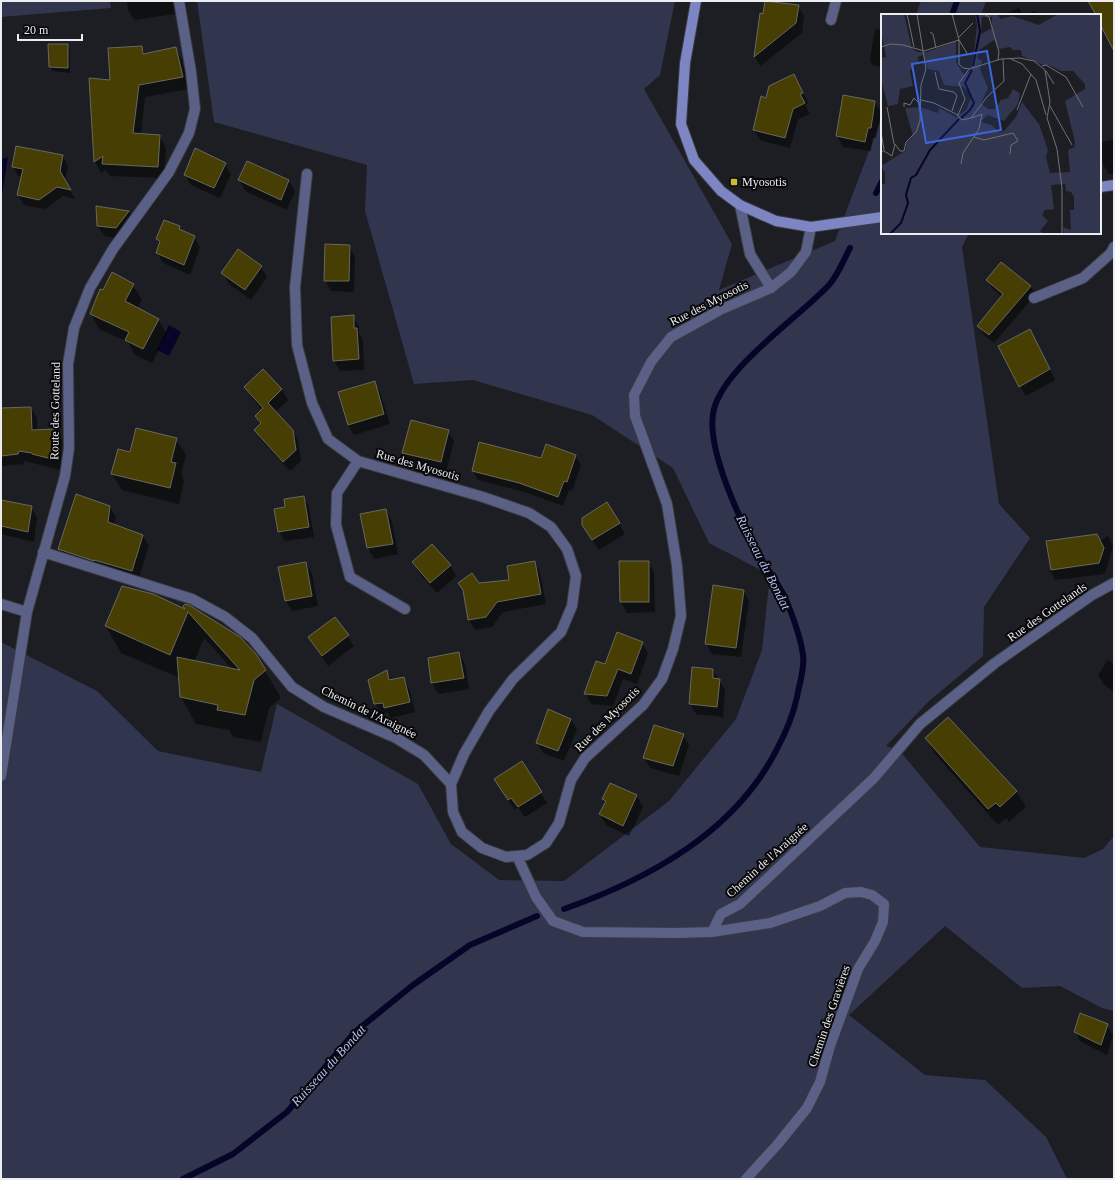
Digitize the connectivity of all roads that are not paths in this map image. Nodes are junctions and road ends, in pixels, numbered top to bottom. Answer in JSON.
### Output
{"nodes":[{"id":1,"x":179,"y":1,"type":"edge"},
{"id":2,"x":696,"y":1,"type":"edge"},
{"id":3,"x":836,"y":1,"type":"edge"},
{"id":4,"x":831,"y":20,"type":"dead end"},
{"id":5,"x":307,"y":174,"type":"dead end"},
{"id":6,"x":1114,"y":185,"type":"edge"},
{"id":7,"x":1101,"y":187,"type":"edge"},
{"id":8,"x":740,"y":205,"type":"junction"},
{"id":9,"x":881,"y":217,"type":"edge"},
{"id":10,"x":811,"y":227,"type":"junction"},
{"id":11,"x":1114,"y":247,"type":"edge"},
{"id":12,"x":771,"y":288,"type":"junction"},
{"id":13,"x":1034,"y":298,"type":"dead end"},
{"id":14,"x":358,"y":461,"type":"junction"},
{"id":15,"x":43,"y":552,"type":"junction"},
{"id":16,"x":1114,"y":583,"type":"edge"},
{"id":17,"x":1,"y":604,"type":"edge"},
{"id":18,"x":405,"y":609,"type":"dead end"},
{"id":19,"x":27,"y":612,"type":"junction"},
{"id":20,"x":995,"y":663,"type":"joint"},
{"id":21,"x":1,"y":776,"type":"edge"},
{"id":22,"x":451,"y":784,"type":"junction"},
{"id":23,"x":517,"y":856,"type":"junction"},
{"id":24,"x":712,"y":932,"type":"junction"},
{"id":25,"x":746,"y":1179,"type":"edge"}],
"edges":[{"from":1,"to":15,"type":"street","name":"Route des Gotteland"},
{"from":2,"to":8,"type":"main road"},
{"from":3,"to":4,"type":"street"},
{"from":5,"to":14,"type":"street","name":"Rue des Myosotis"},
{"from":6,"to":7,"type":"main road"},
{"from":8,"to":10,"type":"main road"},
{"from":8,"to":12,"type":"street"},
{"from":9,"to":10,"type":"main road"},
{"from":10,"to":12,"type":"street","name":"Rue des Myosotis"},
{"from":11,"to":13,"type":"street"},
{"from":12,"to":23,"type":"street","name":"Rue des Myosotis"},
{"from":14,"to":18,"type":"street"},
{"from":14,"to":22,"type":"street","name":"Rue des Myosotis"},
{"from":15,"to":19,"type":"street","name":"Route des Gotteland"},
{"from":15,"to":22,"type":"street","name":"Chemin de l'Araignée"},
{"from":16,"to":20,"type":"street","name":"Rue des Gottelands"},
{"from":17,"to":19,"type":"street"},
{"from":19,"to":21,"type":"street","name":"Route des Gotteland"},
{"from":20,"to":24,"type":"street","name":"Chemin de l'Araignée"},
{"from":22,"to":23,"type":"street","name":"Rue des Myosotis"},
{"from":23,"to":24,"type":"street"},
{"from":24,"to":25,"type":"street","name":"Chemin des Gravières"}]}
